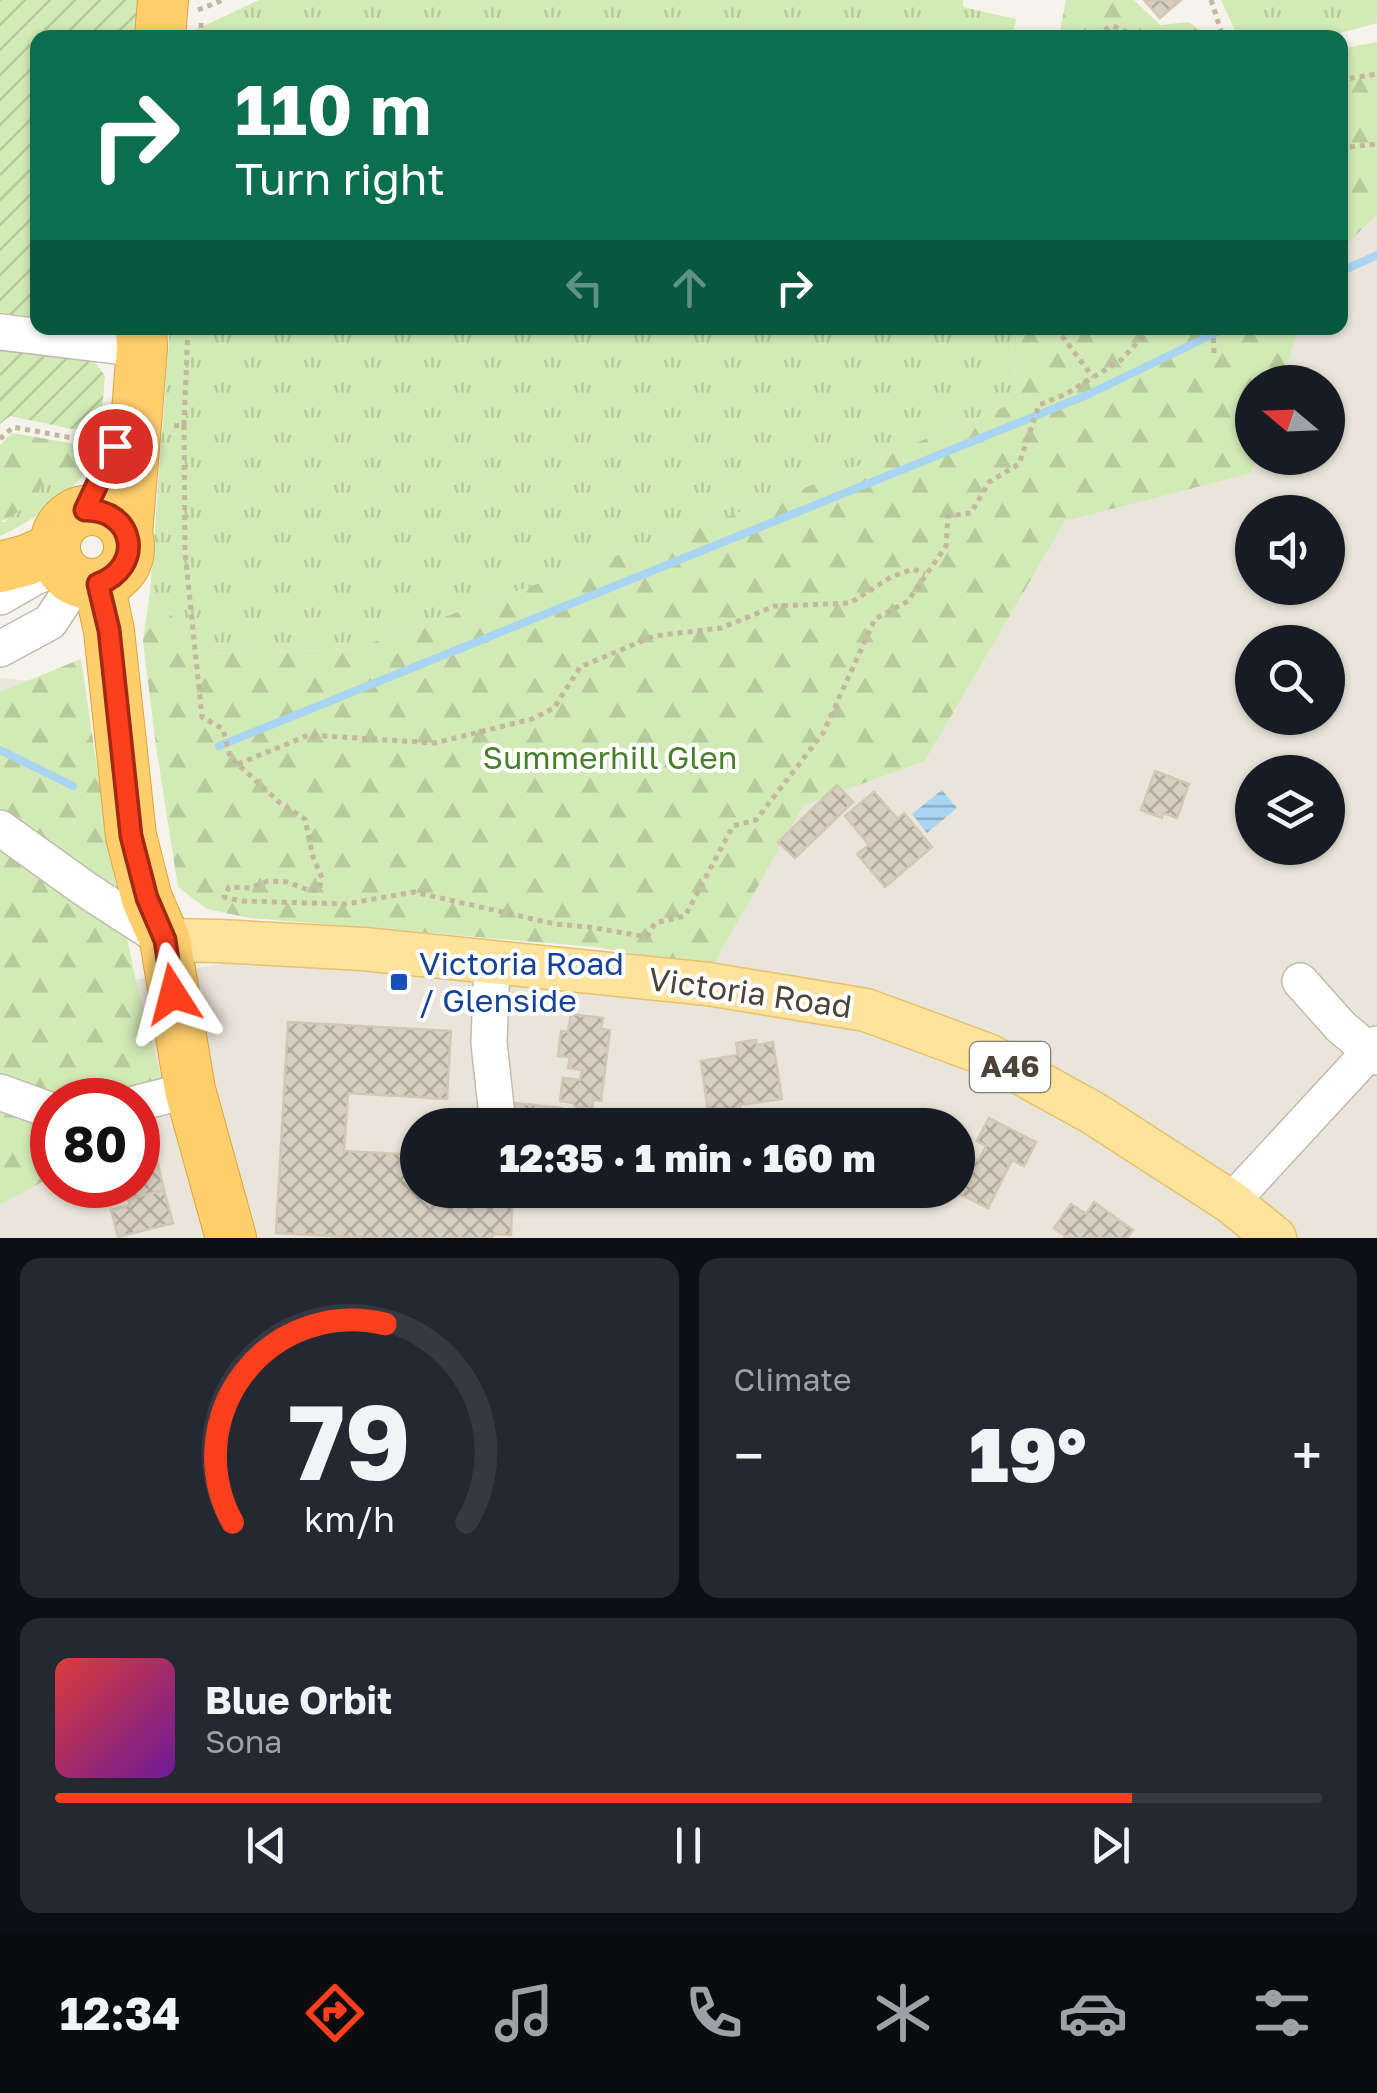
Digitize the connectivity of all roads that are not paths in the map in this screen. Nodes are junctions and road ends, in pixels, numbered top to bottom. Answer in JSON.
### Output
{"nodes":[{"id":1,"x":0,"y":332,"type":"edge"},
{"id":2,"x":30,"y":333,"type":"edge"},
{"id":3,"x":68,"y":335,"type":"edge"},
{"id":4,"x":136,"y":338,"type":"edge"},
{"id":5,"x":84,"y":554,"type":"junction"},
{"id":6,"x":0,"y":567,"type":"edge"},
{"id":7,"x":0,"y":597,"type":"edge"},
{"id":8,"x":0,"y":650,"type":"edge"},
{"id":9,"x":0,"y":828,"type":"edge"},
{"id":10,"x":165,"y":940,"type":"junction"},
{"id":11,"x":492,"y":962,"type":"junction"},
{"id":12,"x":1300,"y":981,"type":"dead end"},
{"id":13,"x":1374,"y":1051,"type":"edge"},
{"id":14,"x":190,"y":1090,"type":"junction"},
{"id":15,"x":0,"y":1092,"type":"edge"},
{"id":16,"x":160,"y":1098,"type":"edge"},
{"id":17,"x":30,"y":1103,"type":"edge"},
{"id":18,"x":496,"y":1108,"type":"edge"},
{"id":19,"x":1231,"y":1202,"type":"junction"},
{"id":20,"x":231,"y":1238,"type":"edge"},
{"id":21,"x":1275,"y":1238,"type":"edge"}],
"edges":[{"from":1,"to":2,"type":"street"},
{"from":3,"to":4,"type":"street"},
{"from":4,"to":5,"type":"highway"},
{"from":5,"to":6,"type":"highway"},
{"from":5,"to":7,"type":"street"},
{"from":5,"to":8,"type":"street"},
{"from":5,"to":10,"type":"highway"},
{"from":9,"to":10,"type":"street"},
{"from":10,"to":11,"type":"main road","name":"Victoria Road","number":"A46"},
{"from":10,"to":14,"type":"highway"},
{"from":11,"to":18,"type":"street"},
{"from":11,"to":19,"type":"main road","name":"Victoria Road","number":"A46"},
{"from":12,"to":13,"type":"street"},
{"from":13,"to":19,"type":"street"},
{"from":14,"to":16,"type":"street"},
{"from":14,"to":20,"type":"highway"},
{"from":15,"to":17,"type":"street"},
{"from":19,"to":21,"type":"main road","name":"Victoria Road","number":"A46"}]}
